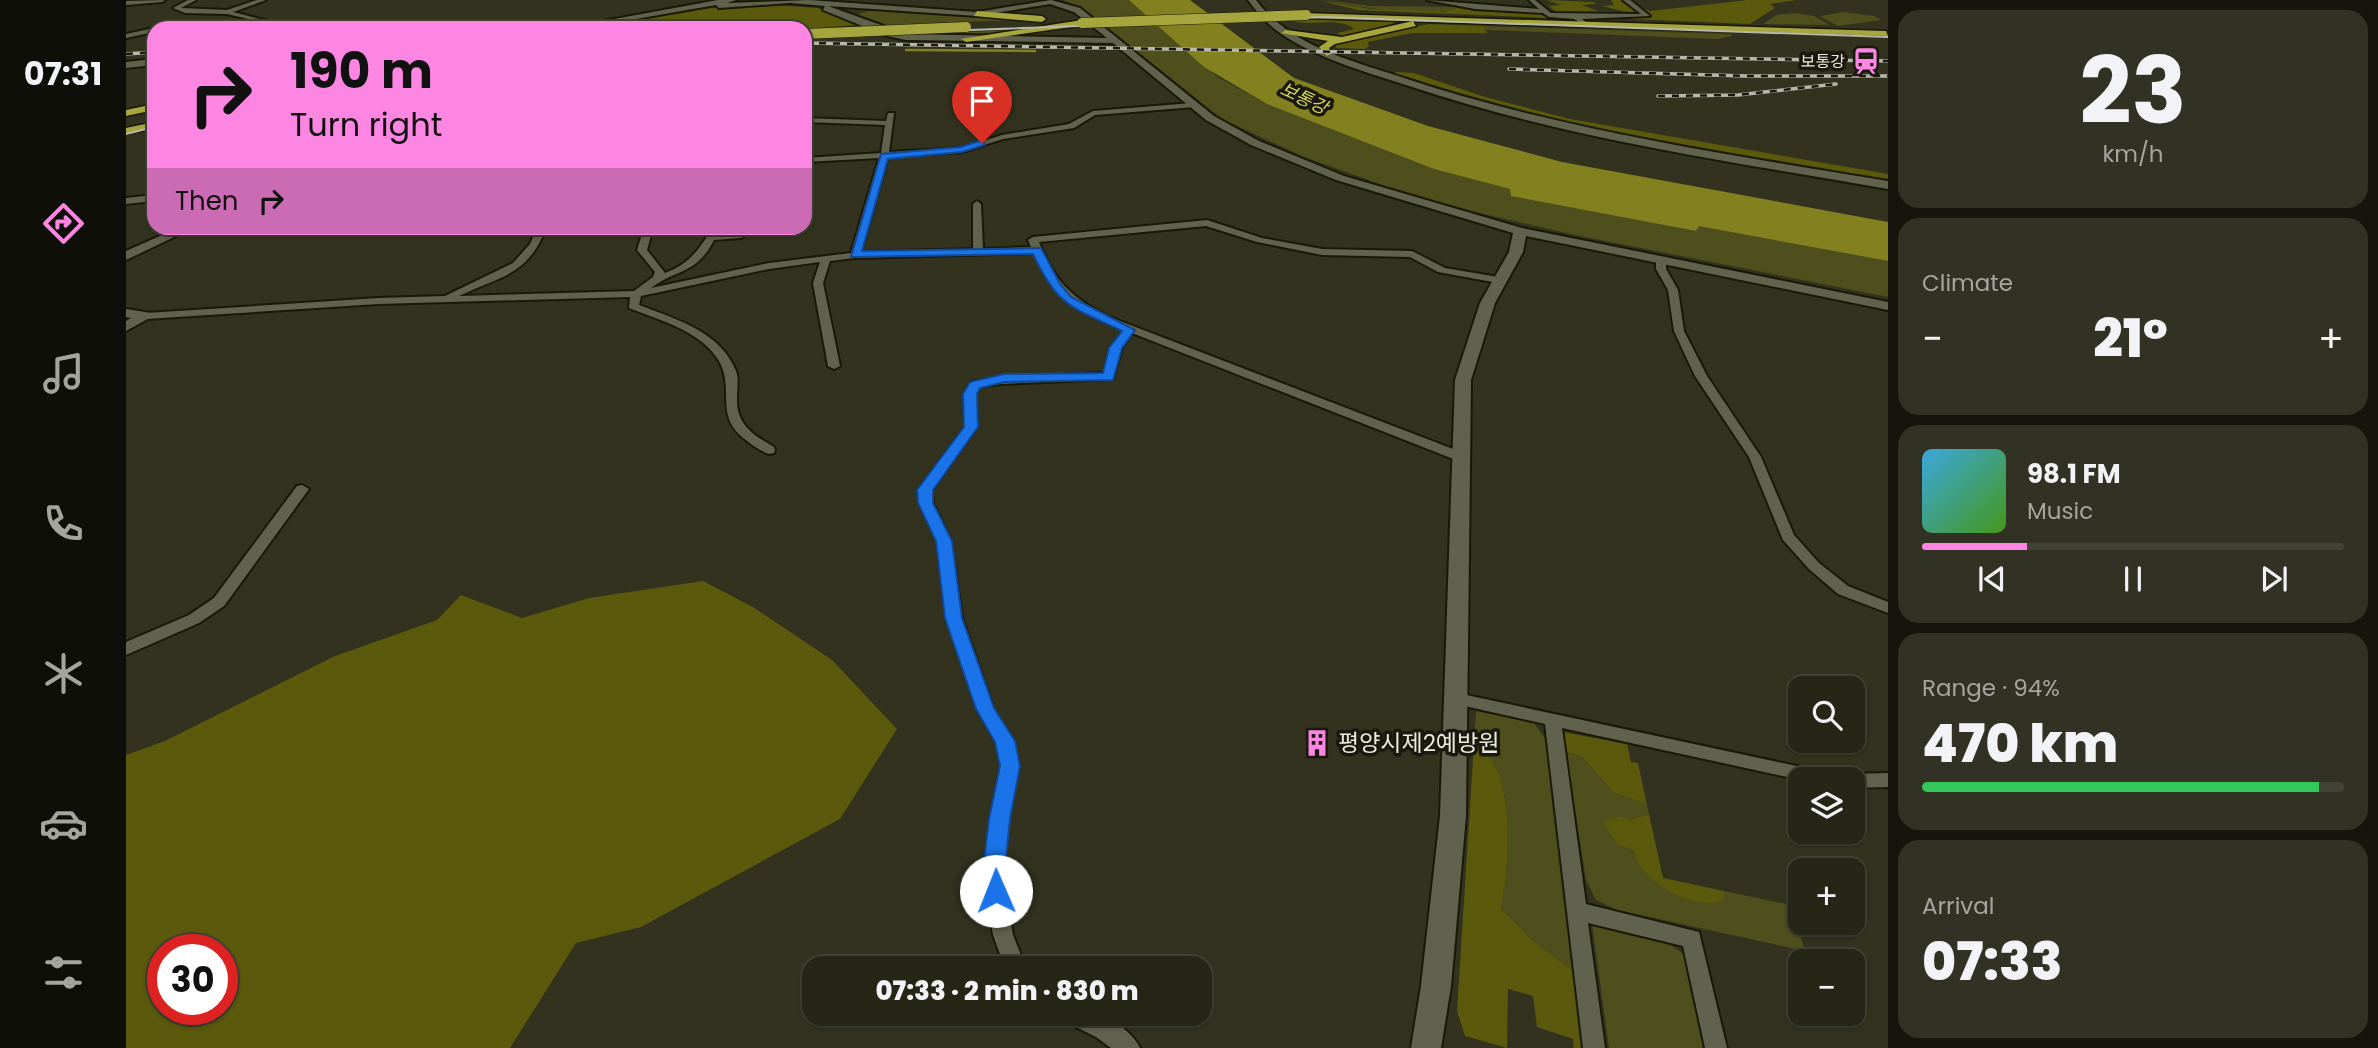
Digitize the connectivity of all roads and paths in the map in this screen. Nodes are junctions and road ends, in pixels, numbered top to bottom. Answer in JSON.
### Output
{"nodes":[{"id":1,"x":162,"y":0,"type":"edge"},
{"id":2,"x":193,"y":0,"type":"edge"},
{"id":3,"x":262,"y":0,"type":"edge"},
{"id":4,"x":732,"y":0,"type":"edge"},
{"id":5,"x":775,"y":0,"type":"edge"},
{"id":6,"x":1252,"y":0,"type":"edge"},
{"id":7,"x":1430,"y":0,"type":"edge"},
{"id":8,"x":1532,"y":0,"type":"edge"},
{"id":9,"x":1626,"y":0,"type":"edge"},
{"id":10,"x":797,"y":1,"type":"edge"},
{"id":11,"x":1049,"y":1,"type":"edge"},
{"id":12,"x":760,"y":2,"type":"edge"},
{"id":13,"x":808,"y":2,"type":"edge"},
{"id":14,"x":126,"y":3,"type":"edge"},
{"id":15,"x":711,"y":3,"type":"edge"},
{"id":16,"x":1315,"y":4,"type":"dead end"},
{"id":17,"x":885,"y":7,"type":"junction"},
{"id":18,"x":1544,"y":11,"type":"junction"},
{"id":19,"x":227,"y":12,"type":"junction"},
{"id":20,"x":977,"y":14,"type":"junction"},
{"id":21,"x":1338,"y":15,"type":"junction"},
{"id":22,"x":1374,"y":16,"type":"junction"},
{"id":23,"x":1576,"y":17,"type":"junction"},
{"id":24,"x":851,"y":19,"type":"junction"},
{"id":25,"x":1448,"y":19,"type":"junction"},
{"id":26,"x":265,"y":21,"type":"edge"},
{"id":27,"x":607,"y":21,"type":"edge"},
{"id":28,"x":1082,"y":23,"type":"junction"},
{"id":29,"x":1585,"y":23,"type":"junction"},
{"id":30,"x":1401,"y":26,"type":"junction"},
{"id":31,"x":1023,"y":30,"type":"junction"},
{"id":32,"x":147,"y":32,"type":"edge"},
{"id":33,"x":1286,"y":33,"type":"junction"},
{"id":34,"x":812,"y":34,"type":"edge"},
{"id":35,"x":1886,"y":34,"type":"dead end"},
{"id":36,"x":126,"y":36,"type":"edge"},
{"id":37,"x":1348,"y":38,"type":"junction"},
{"id":38,"x":967,"y":39,"type":"junction"},
{"id":39,"x":1034,"y":40,"type":"junction"},
{"id":40,"x":1112,"y":41,"type":"junction"},
{"id":41,"x":1327,"y":52,"type":"junction"},
{"id":42,"x":147,"y":63,"type":"edge"},
{"id":43,"x":126,"y":65,"type":"edge"},
{"id":44,"x":1192,"y":105,"type":"junction"},
{"id":45,"x":147,"y":108,"type":"edge"},
{"id":46,"x":126,"y":113,"type":"edge"},
{"id":47,"x":812,"y":120,"type":"edge"},
{"id":48,"x":147,"y":126,"type":"edge"},
{"id":49,"x":126,"y":130,"type":"edge"},
{"id":50,"x":147,"y":137,"type":"edge"},
{"id":51,"x":126,"y":141,"type":"edge"},
{"id":52,"x":884,"y":156,"type":"junction"},
{"id":53,"x":812,"y":160,"type":"edge"},
{"id":54,"x":1888,"y":185,"type":"edge"},
{"id":55,"x":147,"y":199,"type":"edge"},
{"id":56,"x":126,"y":201,"type":"edge"},
{"id":57,"x":977,"y":204,"type":"dead end"},
{"id":58,"x":1520,"y":231,"type":"junction"},
{"id":59,"x":172,"y":235,"type":"edge"},
{"id":60,"x":539,"y":235,"type":"edge"},
{"id":61,"x":646,"y":235,"type":"edge"},
{"id":62,"x":741,"y":235,"type":"dead end"},
{"id":63,"x":1037,"y":250,"type":"junction"},
{"id":64,"x":978,"y":252,"type":"junction"},
{"id":65,"x":855,"y":255,"type":"junction"},
{"id":66,"x":126,"y":256,"type":"edge"},
{"id":67,"x":826,"y":259,"type":"junction"},
{"id":68,"x":1661,"y":260,"type":"junction"},
{"id":69,"x":659,"y":278,"type":"junction"},
{"id":70,"x":1498,"y":280,"type":"junction"},
{"id":71,"x":636,"y":294,"type":"junction"},
{"id":72,"x":446,"y":298,"type":"junction"},
{"id":73,"x":1888,"y":306,"type":"edge"},
{"id":74,"x":126,"y":313,"type":"edge"},
{"id":75,"x":146,"y":316,"type":"junction"},
{"id":76,"x":126,"y":327,"type":"edge"},
{"id":77,"x":1129,"y":330,"type":"junction"},
{"id":78,"x":834,"y":366,"type":"dead end"},
{"id":79,"x":769,"y":450,"type":"dead end"},
{"id":80,"x":1461,"y":457,"type":"junction"},
{"id":81,"x":302,"y":489,"type":"dead end"},
{"id":82,"x":1888,"y":608,"type":"edge"},
{"id":83,"x":126,"y":649,"type":"edge"},
{"id":84,"x":1457,"y":699,"type":"junction"},
{"id":85,"x":1553,"y":722,"type":"junction"},
{"id":86,"x":1788,"y":771,"type":"edge"},
{"id":87,"x":1888,"y":780,"type":"edge"},
{"id":88,"x":1865,"y":781,"type":"edge"},
{"id":89,"x":1576,"y":911,"type":"junction"},
{"id":90,"x":1011,"y":956,"type":"edge"},
{"id":91,"x":1098,"y":1026,"type":"edge"},
{"id":92,"x":1129,"y":1048,"type":"edge"},
{"id":93,"x":1426,"y":1048,"type":"edge"},
{"id":94,"x":1594,"y":1048,"type":"edge"},
{"id":95,"x":1716,"y":1048,"type":"edge"}],
"edges":[{"from":1,"to":14,"type":"street"},
{"from":2,"to":19,"type":"street"},
{"from":3,"to":19,"type":"street"},
{"from":4,"to":15,"type":"main road"},
{"from":5,"to":10,"type":"main road"},
{"from":6,"to":33,"type":"main road"},
{"from":7,"to":18,"type":"street"},
{"from":8,"to":18,"type":"street"},
{"from":9,"to":23,"type":"street"},
{"from":10,"to":12,"type":"main road"},
{"from":10,"to":13,"type":"main road"},
{"from":11,"to":20,"type":"main road"},
{"from":11,"to":40,"type":"main road"},
{"from":12,"to":15,"type":"main road"},
{"from":13,"to":17,"type":"main road"},
{"from":13,"to":24,"type":"main road"},
{"from":15,"to":27,"type":"main road"},
{"from":16,"to":21,"type":"highway"},
{"from":17,"to":20,"type":"main road"},
{"from":17,"to":24,"type":"main road"},
{"from":18,"to":23,"type":"street"},
{"from":19,"to":26,"type":"street"},
{"from":20,"to":28,"type":"highway"},
{"from":21,"to":22,"type":"highway"},
{"from":21,"to":28,"type":"highway","bridge":true},
{"from":22,"to":25,"type":"highway"},
{"from":22,"to":30,"type":"highway"},
{"from":23,"to":29,"type":"street"},
{"from":24,"to":38,"type":"main road"},
{"from":25,"to":29,"type":"highway"},
{"from":25,"to":30,"type":"highway"},
{"from":28,"to":31,"type":"highway"},
{"from":28,"to":34,"type":"highway","bridge":true},
{"from":29,"to":35,"type":"highway"},
{"from":30,"to":37,"type":"highway"},
{"from":31,"to":38,"type":"highway"},
{"from":31,"to":39,"type":"highway"},
{"from":32,"to":36,"type":"street"},
{"from":33,"to":37,"type":"highway"},
{"from":33,"to":41,"type":"main road"},
{"from":37,"to":41,"type":"highway"},
{"from":38,"to":39,"type":"main road"},
{"from":39,"to":40,"type":"main road"},
{"from":40,"to":44,"type":"main road"},
{"from":41,"to":54,"type":"main road"},
{"from":42,"to":43,"type":"main road"},
{"from":44,"to":52,"type":"street"},
{"from":44,"to":58,"type":"main road"},
{"from":45,"to":46,"type":"highway"},
{"from":47,"to":52,"type":"street"},
{"from":48,"to":49,"type":"highway"},
{"from":50,"to":51,"type":"highway"},
{"from":52,"to":53,"type":"street"},
{"from":52,"to":65,"type":"street"},
{"from":55,"to":56,"type":"street"},
{"from":57,"to":64,"type":"street"},
{"from":58,"to":68,"type":"main road"},
{"from":58,"to":70,"type":"main road"},
{"from":59,"to":66,"type":"main road"},
{"from":60,"to":72,"type":"street"},
{"from":61,"to":69,"type":"street"},
{"from":62,"to":69,"type":"street"},
{"from":63,"to":64,"type":"street"},
{"from":63,"to":70,"type":"street"},
{"from":63,"to":77,"type":"street"},
{"from":64,"to":65,"type":"street"},
{"from":65,"to":67,"type":"street"},
{"from":67,"to":71,"type":"street"},
{"from":67,"to":78,"type":"street"},
{"from":68,"to":73,"type":"main road"},
{"from":68,"to":82,"type":"street"},
{"from":69,"to":71,"type":"street"},
{"from":70,"to":80,"type":"main road"},
{"from":71,"to":72,"type":"street"},
{"from":71,"to":79,"type":"street"},
{"from":72,"to":75,"type":"street"},
{"from":74,"to":75,"type":"main road"},
{"from":75,"to":76,"type":"main road"},
{"from":77,"to":80,"type":"street"},
{"from":77,"to":90,"type":"street"},
{"from":80,"to":84,"type":"main road"},
{"from":81,"to":83,"type":"street"},
{"from":84,"to":85,"type":"street"},
{"from":84,"to":93,"type":"main road"},
{"from":85,"to":86,"type":"street"},
{"from":85,"to":89,"type":"street"},
{"from":87,"to":88,"type":"street"},
{"from":89,"to":94,"type":"street"},
{"from":89,"to":95,"type":"street"},
{"from":91,"to":92,"type":"street"}]}
